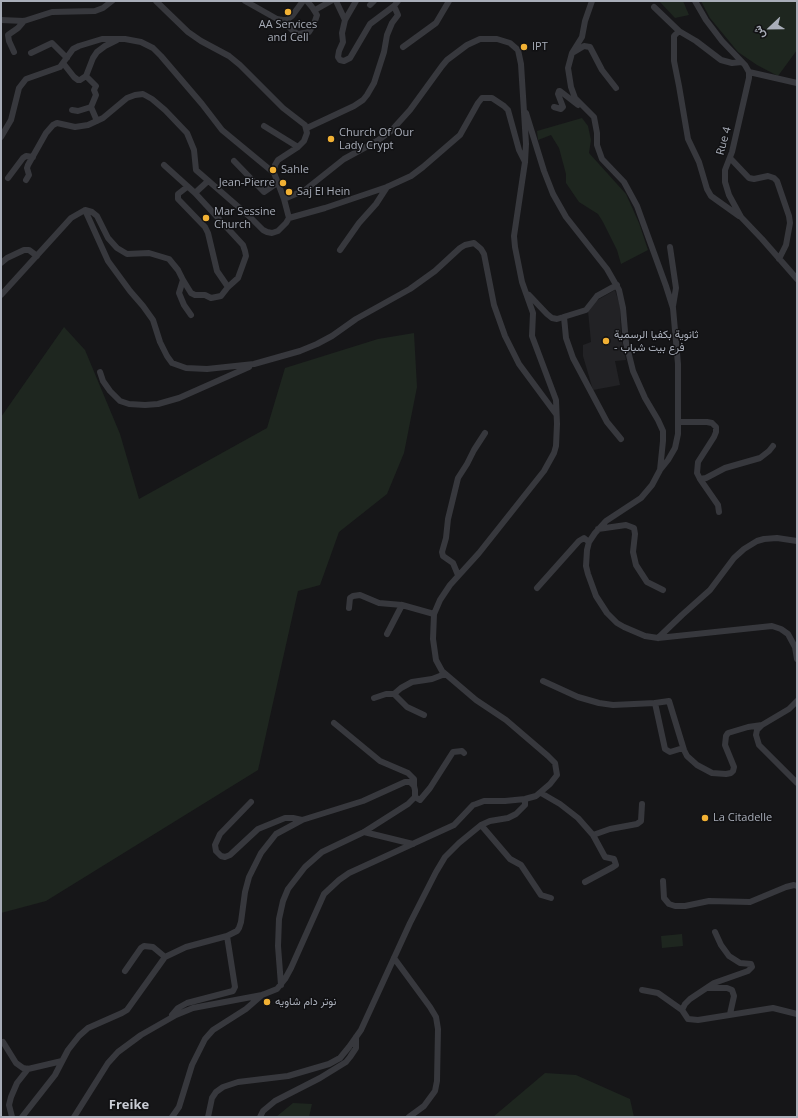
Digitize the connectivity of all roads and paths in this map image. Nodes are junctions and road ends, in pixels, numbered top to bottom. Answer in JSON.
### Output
{"nodes":[{"id":1,"x":112,"y":1,"type":"edge"},
{"id":2,"x":156,"y":1,"type":"edge"},
{"id":3,"x":245,"y":1,"type":"edge"},
{"id":4,"x":303,"y":1,"type":"edge"},
{"id":5,"x":307,"y":1,"type":"edge"},
{"id":6,"x":331,"y":1,"type":"edge"},
{"id":7,"x":336,"y":1,"type":"edge"},
{"id":8,"x":356,"y":1,"type":"edge"},
{"id":9,"x":449,"y":1,"type":"edge"},
{"id":10,"x":592,"y":1,"type":"edge"},
{"id":11,"x":695,"y":1,"type":"edge"},
{"id":12,"x":396,"y":3,"type":"edge"},
{"id":13,"x":654,"y":7,"type":"dead end"},
{"id":14,"x":315,"y":10,"type":"junction"},
{"id":15,"x":1,"y":20,"type":"edge"},
{"id":16,"x":282,"y":20,"type":"junction"},
{"id":17,"x":345,"y":20,"type":"junction"},
{"id":18,"x":24,"y":21,"type":"junction"},
{"id":19,"x":679,"y":31,"type":"junction"},
{"id":20,"x":119,"y":39,"type":"junction"},
{"id":21,"x":403,"y":47,"type":"dead end"},
{"id":22,"x":14,"y":52,"type":"dead end"},
{"id":23,"x":31,"y":53,"type":"dead end"},
{"id":24,"x":572,"y":53,"type":"junction"},
{"id":25,"x":65,"y":60,"type":"junction"},
{"id":26,"x":742,"y":62,"type":"junction"},
{"id":27,"x":749,"y":72,"type":"junction"},
{"id":28,"x":86,"y":76,"type":"junction"},
{"id":29,"x":797,"y":83,"type":"edge"},
{"id":30,"x":616,"y":88,"type":"dead end"},
{"id":31,"x":523,"y":104,"type":"junction"},
{"id":32,"x":91,"y":107,"type":"junction"},
{"id":33,"x":554,"y":107,"type":"dead end"},
{"id":34,"x":72,"y":110,"type":"dead end"},
{"id":35,"x":591,"y":114,"type":"junction"},
{"id":36,"x":97,"y":121,"type":"junction"},
{"id":37,"x":264,"y":126,"type":"dead end"},
{"id":38,"x":307,"y":128,"type":"junction"},
{"id":39,"x":1,"y":137,"type":"edge"},
{"id":40,"x":298,"y":147,"type":"junction"},
{"id":41,"x":33,"y":156,"type":"junction"},
{"id":42,"x":730,"y":158,"type":"junction"},
{"id":43,"x":234,"y":161,"type":"dead end"},
{"id":44,"x":525,"y":162,"type":"junction"},
{"id":45,"x":164,"y":165,"type":"dead end"},
{"id":46,"x":274,"y":173,"type":"junction"},
{"id":47,"x":8,"y":178,"type":"dead end"},
{"id":48,"x":26,"y":180,"type":"dead end"},
{"id":49,"x":208,"y":181,"type":"junction"},
{"id":50,"x":277,"y":183,"type":"junction"},
{"id":51,"x":187,"y":187,"type":"junction"},
{"id":52,"x":387,"y":187,"type":"junction"},
{"id":53,"x":196,"y":193,"type":"junction"},
{"id":54,"x":284,"y":199,"type":"junction"},
{"id":55,"x":85,"y":210,"type":"junction"},
{"id":56,"x":741,"y":217,"type":"junction"},
{"id":57,"x":289,"y":218,"type":"junction"},
{"id":58,"x":797,"y":220,"type":"edge"},
{"id":59,"x":790,"y":224,"type":"junction"},
{"id":60,"x":670,"y":247,"type":"dead end"},
{"id":61,"x":340,"y":250,"type":"dead end"},
{"id":62,"x":37,"y":256,"type":"junction"},
{"id":63,"x":779,"y":259,"type":"junction"},
{"id":64,"x":1,"y":263,"type":"edge"},
{"id":65,"x":797,"y":279,"type":"edge"},
{"id":66,"x":183,"y":280,"type":"junction"},
{"id":67,"x":617,"y":285,"type":"junction"},
{"id":68,"x":228,"y":287,"type":"junction"},
{"id":69,"x":526,"y":293,"type":"junction"},
{"id":70,"x":1,"y":295,"type":"edge"},
{"id":71,"x":673,"y":308,"type":"junction"},
{"id":72,"x":191,"y":315,"type":"dead end"},
{"id":73,"x":564,"y":317,"type":"junction"},
{"id":74,"x":254,"y":364,"type":"junction"},
{"id":75,"x":100,"y":372,"type":"dead end"},
{"id":76,"x":557,"y":415,"type":"junction"},
{"id":77,"x":679,"y":422,"type":"junction"},
{"id":78,"x":484,"y":433,"type":"dead end"},
{"id":79,"x":621,"y":439,"type":"dead end"},
{"id":80,"x":773,"y":446,"type":"dead end"},
{"id":81,"x":660,"y":470,"type":"junction"},
{"id":82,"x":700,"y":479,"type":"junction"},
{"id":83,"x":719,"y":512,"type":"dead end"},
{"id":84,"x":598,"y":529,"type":"junction"},
{"id":85,"x":797,"y":541,"type":"edge"},
{"id":86,"x":589,"y":542,"type":"junction"},
{"id":87,"x":458,"y":575,"type":"junction"},
{"id":88,"x":537,"y":588,"type":"dead end"},
{"id":89,"x":662,"y":590,"type":"dead end"},
{"id":90,"x":402,"y":606,"type":"junction"},
{"id":91,"x":349,"y":608,"type":"dead end"},
{"id":92,"x":434,"y":614,"type":"junction"},
{"id":93,"x":387,"y":634,"type":"dead end"},
{"id":94,"x":658,"y":638,"type":"junction"},
{"id":95,"x":797,"y":659,"type":"edge"},
{"id":96,"x":445,"y":674,"type":"junction"},
{"id":97,"x":543,"y":681,"type":"dead end"},
{"id":98,"x":394,"y":694,"type":"junction"},
{"id":99,"x":374,"y":698,"type":"dead end"},
{"id":100,"x":797,"y":701,"type":"edge"},
{"id":101,"x":655,"y":704,"type":"junction"},
{"id":102,"x":424,"y":716,"type":"dead end"},
{"id":103,"x":334,"y":724,"type":"dead end"},
{"id":104,"x":762,"y":725,"type":"junction"},
{"id":105,"x":683,"y":748,"type":"junction"},
{"id":106,"x":464,"y":753,"type":"dead end"},
{"id":107,"x":797,"y":783,"type":"edge"},
{"id":108,"x":414,"y":786,"type":"junction"},
{"id":109,"x":541,"y":793,"type":"junction"},
{"id":110,"x":415,"y":797,"type":"junction"},
{"id":111,"x":525,"y":799,"type":"junction"},
{"id":112,"x":251,"y":802,"type":"dead end"},
{"id":113,"x":642,"y":804,"type":"dead end"},
{"id":114,"x":302,"y":820,"type":"junction"},
{"id":115,"x":481,"y":825,"type":"junction"},
{"id":116,"x":364,"y":832,"type":"junction"},
{"id":117,"x":593,"y":835,"type":"junction"},
{"id":118,"x":413,"y":844,"type":"junction"},
{"id":119,"x":663,"y":881,"type":"dead end"},
{"id":120,"x":585,"y":882,"type":"dead end"},
{"id":121,"x":797,"y":886,"type":"edge"},
{"id":122,"x":552,"y":898,"type":"dead end"},
{"id":123,"x":715,"y":932,"type":"dead end"},
{"id":124,"x":227,"y":936,"type":"junction"},
{"id":125,"x":166,"y":957,"type":"junction"},
{"id":126,"x":394,"y":958,"type":"junction"},
{"id":127,"x":125,"y":971,"type":"dead end"},
{"id":128,"x":281,"y":985,"type":"junction"},
{"id":129,"x":707,"y":988,"type":"junction"},
{"id":130,"x":642,"y":990,"type":"dead end"},
{"id":131,"x":262,"y":995,"type":"junction"},
{"id":132,"x":682,"y":1010,"type":"junction"},
{"id":133,"x":730,"y":1014,"type":"junction"},
{"id":134,"x":797,"y":1014,"type":"edge"},
{"id":135,"x":170,"y":1018,"type":"junction"},
{"id":136,"x":356,"y":1037,"type":"junction"},
{"id":137,"x":3,"y":1042,"type":"dead end"},
{"id":138,"x":62,"y":1061,"type":"junction"},
{"id":139,"x":28,"y":1069,"type":"junction"},
{"id":140,"x":12,"y":1117,"type":"edge"},
{"id":141,"x":22,"y":1117,"type":"edge"},
{"id":142,"x":74,"y":1117,"type":"edge"},
{"id":143,"x":172,"y":1117,"type":"edge"},
{"id":144,"x":208,"y":1117,"type":"edge"},
{"id":145,"x":260,"y":1117,"type":"edge"},
{"id":146,"x":409,"y":1117,"type":"edge"}],
"edges":[{"from":1,"to":18,"type":"street"},
{"from":2,"to":38,"type":"street"},
{"from":3,"to":16,"type":"street"},
{"from":4,"to":16,"type":"street"},
{"from":5,"to":14,"type":"street"},
{"from":6,"to":14,"type":"street"},
{"from":7,"to":17,"type":"street"},
{"from":8,"to":17,"type":"street"},
{"from":9,"to":21,"type":"street"},
{"from":10,"to":24,"type":"street"},
{"from":11,"to":26,"type":"street"},
{"from":12,"to":17,"type":"street"},
{"from":12,"to":38,"type":"street"},
{"from":13,"to":19,"type":"street"},
{"from":14,"to":16,"type":"street"},
{"from":15,"to":18,"type":"street"},
{"from":18,"to":22,"type":"street"},
{"from":19,"to":26,"type":"street"},
{"from":19,"to":56,"type":"street"},
{"from":20,"to":25,"type":"street"},
{"from":20,"to":28,"type":"street"},
{"from":20,"to":46,"type":"street"},
{"from":23,"to":25,"type":"street"},
{"from":24,"to":30,"type":"street"},
{"from":24,"to":35,"type":"street"},
{"from":25,"to":28,"type":"street"},
{"from":25,"to":39,"type":"street"},
{"from":26,"to":27,"type":"street"},
{"from":27,"to":29,"type":"street"},
{"from":27,"to":42,"type":"street","name":"Rue 4"},
{"from":28,"to":32,"type":"street"},
{"from":31,"to":44,"type":"street"},
{"from":31,"to":54,"type":"street"},
{"from":31,"to":67,"type":"street"},
{"from":32,"to":34,"type":"street"},
{"from":32,"to":36,"type":"street"},
{"from":33,"to":35,"type":"street"},
{"from":35,"to":71,"type":"street"},
{"from":36,"to":41,"type":"street"},
{"from":36,"to":49,"type":"street"},
{"from":37,"to":40,"type":"street"},
{"from":38,"to":40,"type":"street"},
{"from":40,"to":46,"type":"street"},
{"from":41,"to":47,"type":"street"},
{"from":41,"to":48,"type":"street"},
{"from":42,"to":56,"type":"street","name":"Rue 4"},
{"from":42,"to":59,"type":"street"},
{"from":43,"to":50,"type":"street"},
{"from":44,"to":52,"type":"street"},
{"from":44,"to":69,"type":"street"},
{"from":45,"to":51,"type":"street"},
{"from":46,"to":50,"type":"street"},
{"from":49,"to":53,"type":"street"},
{"from":49,"to":57,"type":"street"},
{"from":50,"to":54,"type":"street"},
{"from":51,"to":53,"type":"street"},
{"from":51,"to":68,"type":"street"},
{"from":52,"to":57,"type":"street"},
{"from":52,"to":61,"type":"street"},
{"from":53,"to":68,"type":"street"},
{"from":54,"to":57,"type":"street"},
{"from":55,"to":62,"type":"street"},
{"from":55,"to":66,"type":"street"},
{"from":55,"to":74,"type":"street"},
{"from":56,"to":63,"type":"street","name":"Rue 4"},
{"from":58,"to":59,"type":"street"},
{"from":59,"to":63,"type":"street"},
{"from":60,"to":71,"type":"street"},
{"from":62,"to":64,"type":"street"},
{"from":62,"to":70,"type":"street"},
{"from":63,"to":65,"type":"street","name":"Rue 4"},
{"from":66,"to":68,"type":"street"},
{"from":66,"to":72,"type":"street"},
{"from":67,"to":73,"type":"street"},
{"from":67,"to":81,"type":"street"},
{"from":69,"to":73,"type":"street"},
{"from":69,"to":76,"type":"street"},
{"from":71,"to":77,"type":"street"},
{"from":73,"to":79,"type":"street"},
{"from":74,"to":75,"type":"street"},
{"from":74,"to":76,"type":"street"},
{"from":76,"to":87,"type":"street"},
{"from":77,"to":81,"type":"street"},
{"from":77,"to":82,"type":"street"},
{"from":78,"to":87,"type":"street"},
{"from":80,"to":82,"type":"street"},
{"from":81,"to":84,"type":"street"},
{"from":82,"to":83,"type":"street"},
{"from":84,"to":86,"type":"street"},
{"from":84,"to":89,"type":"street"},
{"from":85,"to":94,"type":"street"},
{"from":86,"to":88,"type":"street"},
{"from":86,"to":94,"type":"street"},
{"from":87,"to":92,"type":"street"},
{"from":90,"to":91,"type":"street"},
{"from":90,"to":92,"type":"street"},
{"from":90,"to":93,"type":"street"},
{"from":92,"to":96,"type":"street"},
{"from":94,"to":95,"type":"street"},
{"from":96,"to":98,"type":"street"},
{"from":96,"to":109,"type":"street"},
{"from":97,"to":101,"type":"street"},
{"from":98,"to":99,"type":"street"},
{"from":98,"to":102,"type":"street"},
{"from":100,"to":104,"type":"street"},
{"from":101,"to":105,"type":"street"},
{"from":101,"to":105,"type":"street"},
{"from":103,"to":108,"type":"street"},
{"from":104,"to":105,"type":"street"},
{"from":104,"to":107,"type":"street"},
{"from":106,"to":110,"type":"street"},
{"from":108,"to":110,"type":"street"},
{"from":108,"to":114,"type":"street"},
{"from":109,"to":111,"type":"street"},
{"from":109,"to":117,"type":"street"},
{"from":110,"to":116,"type":"street"},
{"from":111,"to":115,"type":"street"},
{"from":111,"to":118,"type":"street"},
{"from":112,"to":114,"type":"street"},
{"from":113,"to":117,"type":"street"},
{"from":114,"to":124,"type":"street"},
{"from":115,"to":122,"type":"street"},
{"from":115,"to":126,"type":"street"},
{"from":116,"to":118,"type":"street"},
{"from":116,"to":128,"type":"street"},
{"from":117,"to":120,"type":"street"},
{"from":118,"to":128,"type":"street"},
{"from":119,"to":121,"type":"street"},
{"from":123,"to":129,"type":"street"},
{"from":124,"to":125,"type":"street"},
{"from":124,"to":135,"type":"street"},
{"from":125,"to":127,"type":"street"},
{"from":125,"to":138,"type":"street"},
{"from":126,"to":136,"type":"street"},
{"from":126,"to":146,"type":"street"},
{"from":128,"to":131,"type":"street"},
{"from":129,"to":132,"type":"street"},
{"from":129,"to":133,"type":"street"},
{"from":130,"to":132,"type":"street"},
{"from":131,"to":135,"type":"street"},
{"from":131,"to":143,"type":"street"},
{"from":132,"to":133,"type":"street"},
{"from":133,"to":134,"type":"street"},
{"from":135,"to":142,"type":"street"},
{"from":136,"to":144,"type":"street"},
{"from":136,"to":145,"type":"street"},
{"from":137,"to":139,"type":"street"},
{"from":138,"to":139,"type":"street"},
{"from":138,"to":141,"type":"street"},
{"from":139,"to":140,"type":"street"}]}
